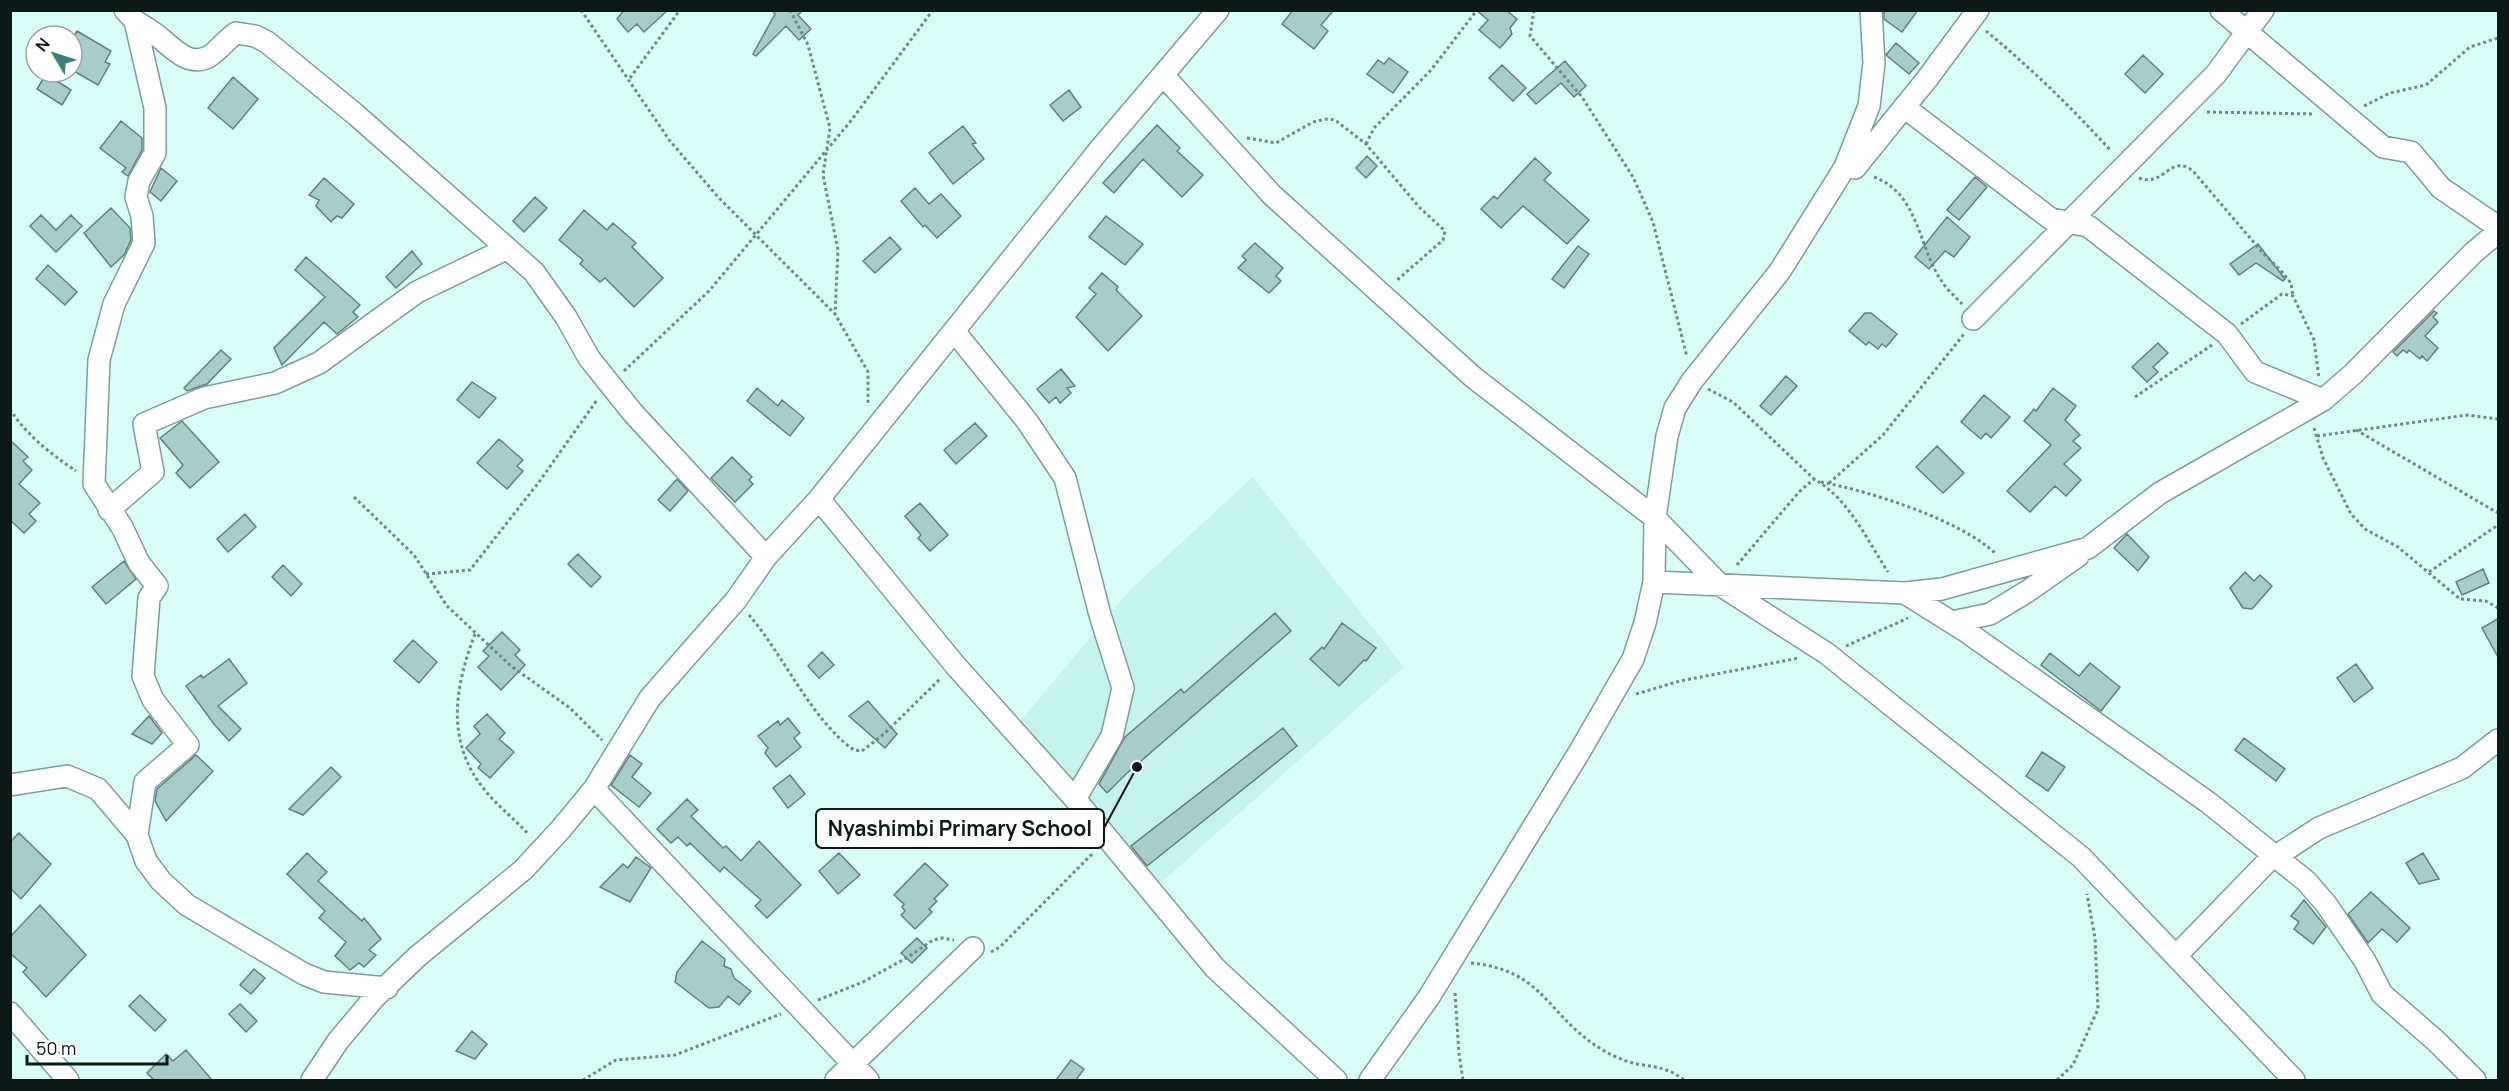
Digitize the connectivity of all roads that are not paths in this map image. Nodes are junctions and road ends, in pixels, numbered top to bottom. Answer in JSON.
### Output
{"nodes":[{"id":1,"x":1218,"y":10,"type":"edge"},
{"id":2,"x":1871,"y":10,"type":"edge"},
{"id":3,"x":1978,"y":10,"type":"edge"},
{"id":4,"x":2221,"y":10,"type":"edge"},
{"id":5,"x":2263,"y":10,"type":"edge"},
{"id":6,"x":130,"y":16,"type":"edge"},
{"id":7,"x":2246,"y":30,"type":"junction"},
{"id":8,"x":1163,"y":75,"type":"junction"},
{"id":9,"x":1904,"y":107,"type":"junction"},
{"id":10,"x":1854,"y":170,"type":"road end"},
{"id":11,"x":2068,"y":222,"type":"junction"},
{"id":12,"x":2499,"y":230,"type":"edge"},
{"id":13,"x":506,"y":249,"type":"junction"},
{"id":14,"x":1973,"y":319,"type":"road end"},
{"id":15,"x":954,"y":331,"type":"junction"},
{"id":16,"x":2316,"y":405,"type":"junction"},
{"id":17,"x":819,"y":499,"type":"junction"},
{"id":18,"x":109,"y":510,"type":"junction"},
{"id":19,"x":1655,"y":518,"type":"junction"},
{"id":20,"x":2088,"y":548,"type":"junction"},
{"id":21,"x":766,"y":557,"type":"junction"},
{"id":22,"x":1654,"y":582,"type":"junction"},
{"id":23,"x":1720,"y":585,"type":"junction"},
{"id":24,"x":1905,"y":593,"type":"junction"},
{"id":25,"x":1952,"y":622,"type":"junction"},
{"id":26,"x":2499,"y":740,"type":"edge"},
{"id":27,"x":10,"y":785,"type":"edge"},
{"id":28,"x":594,"y":789,"type":"junction"},
{"id":29,"x":1075,"y":799,"type":"junction"},
{"id":30,"x":137,"y":836,"type":"junction"},
{"id":31,"x":2275,"y":856,"type":"junction"},
{"id":32,"x":973,"y":948,"type":"dead end"},
{"id":33,"x":2176,"y":956,"type":"junction"},
{"id":34,"x":387,"y":988,"type":"junction"},
{"id":35,"x":10,"y":1013,"type":"edge"},
{"id":36,"x":852,"y":1065,"type":"junction"},
{"id":37,"x":68,"y":1080,"type":"edge"},
{"id":38,"x":312,"y":1080,"type":"edge"},
{"id":39,"x":836,"y":1080,"type":"edge"},
{"id":40,"x":868,"y":1080,"type":"edge"},
{"id":41,"x":1336,"y":1080,"type":"edge"},
{"id":42,"x":1370,"y":1080,"type":"edge"},
{"id":43,"x":2294,"y":1080,"type":"edge"},
{"id":44,"x":2475,"y":1080,"type":"edge"}],
"edges":[{"from":1,"to":8,"type":"street"},
{"from":2,"to":19,"type":"street"},
{"from":3,"to":9,"type":"street"},
{"from":4,"to":7,"type":"street"},
{"from":5,"to":7,"type":"street"},
{"from":6,"to":13,"type":"street"},
{"from":6,"to":18,"type":"street"},
{"from":7,"to":11,"type":"street"},
{"from":7,"to":12,"type":"street"},
{"from":8,"to":15,"type":"street"},
{"from":8,"to":19,"type":"street"},
{"from":9,"to":10,"type":"street"},
{"from":9,"to":11,"type":"street"},
{"from":11,"to":14,"type":"street"},
{"from":11,"to":16,"type":"street"},
{"from":12,"to":16,"type":"street"},
{"from":13,"to":18,"type":"street"},
{"from":13,"to":21,"type":"street"},
{"from":15,"to":17,"type":"street"},
{"from":15,"to":29,"type":"street"},
{"from":16,"to":20,"type":"street"},
{"from":17,"to":21,"type":"street"},
{"from":17,"to":29,"type":"street"},
{"from":18,"to":30,"type":"street"},
{"from":19,"to":22,"type":"street"},
{"from":19,"to":23,"type":"street"},
{"from":20,"to":24,"type":"street"},
{"from":20,"to":25,"type":"street"},
{"from":21,"to":28,"type":"street"},
{"from":22,"to":23,"type":"street"},
{"from":22,"to":42,"type":"street"},
{"from":23,"to":24,"type":"street"},
{"from":23,"to":33,"type":"street"},
{"from":24,"to":25,"type":"street"},
{"from":25,"to":31,"type":"street"},
{"from":26,"to":31,"type":"street"},
{"from":27,"to":30,"type":"street"},
{"from":28,"to":34,"type":"street"},
{"from":28,"to":36,"type":"street"},
{"from":29,"to":41,"type":"street"},
{"from":30,"to":34,"type":"street"},
{"from":31,"to":33,"type":"street"},
{"from":31,"to":44,"type":"street"},
{"from":32,"to":36,"type":"street"},
{"from":33,"to":43,"type":"street"},
{"from":34,"to":38,"type":"street"},
{"from":35,"to":37,"type":"street"},
{"from":36,"to":39,"type":"street"},
{"from":36,"to":40,"type":"street"}]}
